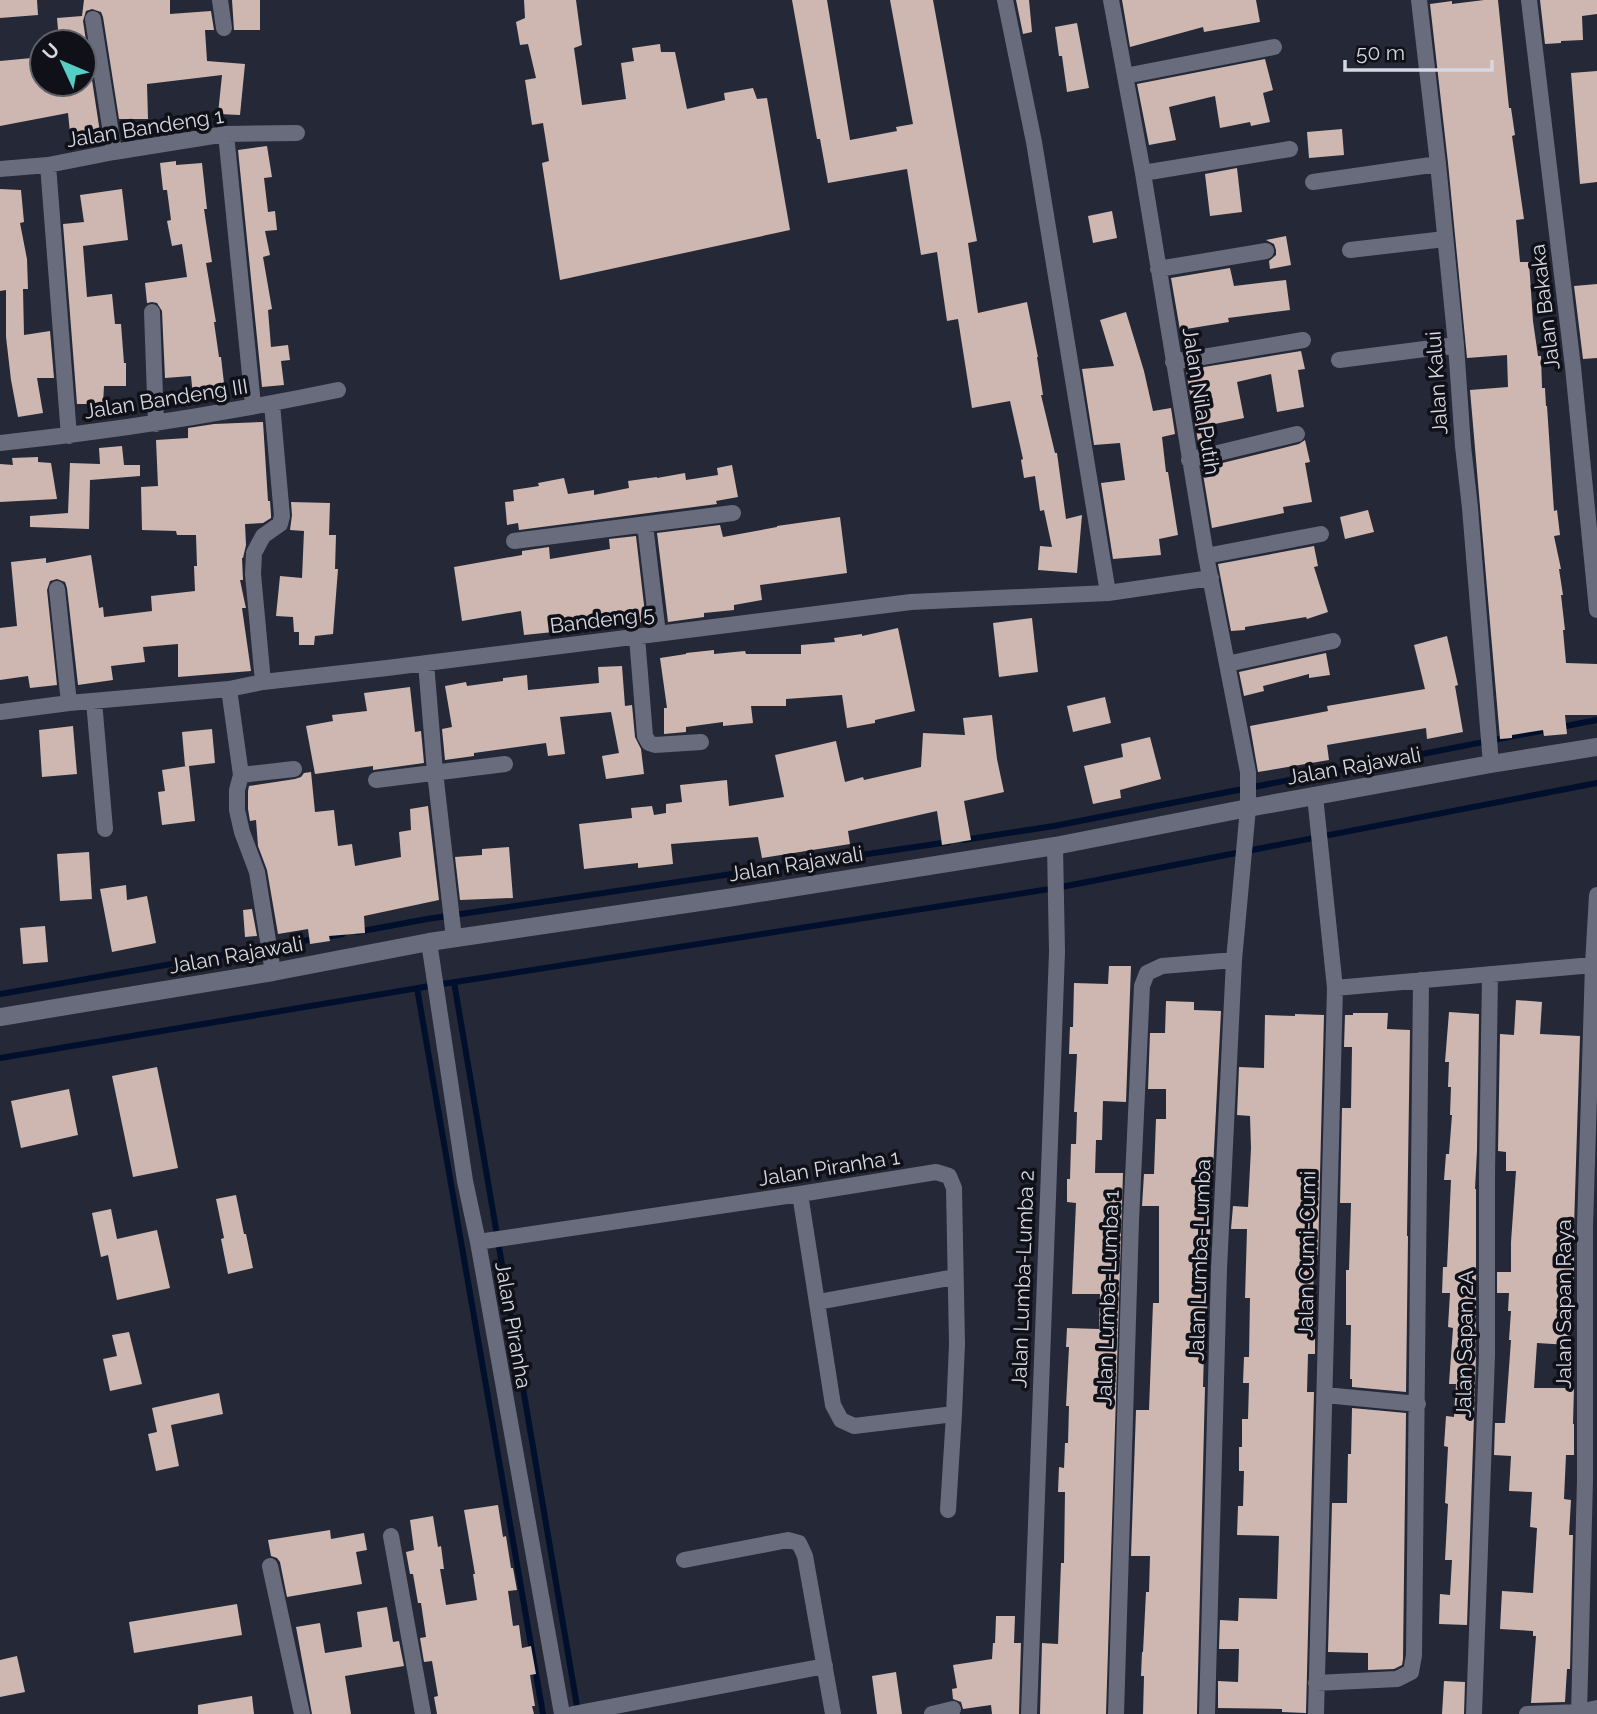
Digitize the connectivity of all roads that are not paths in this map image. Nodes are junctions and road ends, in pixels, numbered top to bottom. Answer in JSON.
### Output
{"nodes":[{"id":1,"x":220,"y":0,"type":"edge"},
{"id":2,"x":1005,"y":0,"type":"edge"},
{"id":3,"x":1111,"y":0,"type":"edge"},
{"id":4,"x":1419,"y":0,"type":"edge"},
{"id":5,"x":1529,"y":0,"type":"edge"},
{"id":6,"x":93,"y":19,"type":"dead end"},
{"id":7,"x":224,"y":28,"type":"dead end"},
{"id":8,"x":1274,"y":47,"type":"dead end"},
{"id":9,"x":1125,"y":76,"type":"junction"},
{"id":10,"x":297,"y":133,"type":"dead end"},
{"id":11,"x":226,"y":134,"type":"junction"},
{"id":12,"x":1290,"y":149,"type":"dead end"},
{"id":13,"x":114,"y":152,"type":"junction"},
{"id":14,"x":1438,"y":164,"type":"junction"},
{"id":15,"x":48,"y":165,"type":"junction"},
{"id":16,"x":0,"y":169,"type":"edge"},
{"id":17,"x":1143,"y":173,"type":"junction"},
{"id":18,"x":1312,"y":182,"type":"dead end"},
{"id":19,"x":1445,"y":239,"type":"junction"},
{"id":20,"x":1350,"y":250,"type":"dead end"},
{"id":21,"x":1266,"y":251,"type":"dead end"},
{"id":22,"x":1158,"y":269,"type":"junction"},
{"id":23,"x":152,"y":312,"type":"dead end"},
{"id":24,"x":1303,"y":340,"type":"dead end"},
{"id":25,"x":1456,"y":345,"type":"junction"},
{"id":26,"x":1339,"y":360,"type":"dead end"},
{"id":27,"x":1173,"y":362,"type":"junction"},
{"id":28,"x":338,"y":390,"type":"dead end"},
{"id":29,"x":272,"y":404,"type":"junction"},
{"id":30,"x":253,"y":405,"type":"junction"},
{"id":31,"x":156,"y":424,"type":"junction"},
{"id":32,"x":1297,"y":434,"type":"dead end"},
{"id":33,"x":69,"y":436,"type":"junction"},
{"id":34,"x":0,"y":443,"type":"edge"},
{"id":35,"x":1189,"y":460,"type":"junction"},
{"id":36,"x":733,"y":513,"type":"dead end"},
{"id":37,"x":645,"y":525,"type":"junction"},
{"id":38,"x":1321,"y":534,"type":"dead end"},
{"id":39,"x":514,"y":541,"type":"dead end"},
{"id":40,"x":1206,"y":556,"type":"junction"},
{"id":41,"x":1211,"y":578,"type":"junction"},
{"id":42,"x":57,"y":589,"type":"dead end"},
{"id":43,"x":1108,"y":593,"type":"junction"},
{"id":44,"x":1597,"y":610,"type":"edge"},
{"id":45,"x":658,"y":634,"type":"junction"},
{"id":46,"x":637,"y":637,"type":"junction"},
{"id":47,"x":1333,"y":641,"type":"dead end"},
{"id":48,"x":426,"y":663,"type":"junction"},
{"id":49,"x":1227,"y":664,"type":"junction"},
{"id":50,"x":263,"y":682,"type":"junction"},
{"id":51,"x":229,"y":689,"type":"junction"},
{"id":52,"x":94,"y":701,"type":"junction"},
{"id":53,"x":69,"y":703,"type":"junction"},
{"id":54,"x":0,"y":712,"type":"edge"},
{"id":55,"x":701,"y":742,"type":"dead end"},
{"id":56,"x":1597,"y":747,"type":"edge"},
{"id":57,"x":505,"y":764,"type":"dead end"},
{"id":58,"x":1491,"y":764,"type":"junction"},
{"id":59,"x":294,"y":769,"type":"dead end"},
{"id":60,"x":435,"y":772,"type":"junction"},
{"id":61,"x":241,"y":775,"type":"junction"},
{"id":62,"x":376,"y":779,"type":"dead end"},
{"id":63,"x":1315,"y":796,"type":"junction"},
{"id":64,"x":1248,"y":808,"type":"junction"},
{"id":65,"x":105,"y":829,"type":"dead end"},
{"id":66,"x":1055,"y":846,"type":"junction"},
{"id":67,"x":1597,"y":895,"type":"edge"},
{"id":68,"x":1596,"y":928,"type":"edge"},
{"id":69,"x":454,"y":938,"type":"junction"},
{"id":70,"x":429,"y":942,"type":"junction"},
{"id":71,"x":1234,"y":960,"type":"junction"},
{"id":72,"x":1592,"y":965,"type":"junction"},
{"id":73,"x":273,"y":972,"type":"junction"},
{"id":74,"x":1490,"y":974,"type":"junction"},
{"id":75,"x":1421,"y":980,"type":"junction"},
{"id":76,"x":1335,"y":988,"type":"junction"},
{"id":77,"x":0,"y":1017,"type":"edge"},
{"id":78,"x":800,"y":1194,"type":"junction"},
{"id":79,"x":478,"y":1242,"type":"junction"},
{"id":80,"x":955,"y":1277,"type":"junction"},
{"id":81,"x":818,"y":1302,"type":"junction"},
{"id":82,"x":1325,"y":1395,"type":"junction"},
{"id":83,"x":1418,"y":1404,"type":"junction"},
{"id":84,"x":954,"y":1414,"type":"junction"},
{"id":85,"x":948,"y":1510,"type":"dead end"},
{"id":86,"x":391,"y":1536,"type":"dead end"},
{"id":87,"x":684,"y":1560,"type":"dead end"},
{"id":88,"x":270,"y":1566,"type":"dead end"},
{"id":89,"x":825,"y":1666,"type":"junction"},
{"id":90,"x":1316,"y":1683,"type":"junction"},
{"id":91,"x":1597,"y":1708,"type":"edge"},
{"id":92,"x":953,"y":1709,"type":"dead end"},
{"id":93,"x":1579,"y":1713,"type":"edge"},
{"id":94,"x":302,"y":1714,"type":"edge"},
{"id":95,"x":423,"y":1714,"type":"edge"},
{"id":96,"x":562,"y":1714,"type":"edge"},
{"id":97,"x":573,"y":1714,"type":"edge"},
{"id":98,"x":833,"y":1714,"type":"edge"},
{"id":99,"x":932,"y":1714,"type":"edge"},
{"id":100,"x":1028,"y":1714,"type":"edge"},
{"id":101,"x":1116,"y":1714,"type":"edge"},
{"id":102,"x":1207,"y":1714,"type":"edge"},
{"id":103,"x":1316,"y":1714,"type":"edge"},
{"id":104,"x":1474,"y":1714,"type":"edge"},
{"id":105,"x":1527,"y":1714,"type":"edge"}],
"edges":[{"from":1,"to":7,"type":"street"},
{"from":2,"to":43,"type":"street"},
{"from":3,"to":9,"type":"street","name":"Jalan Nila Putih"},
{"from":4,"to":14,"type":"street","name":"Jalan Kalui"},
{"from":5,"to":44,"type":"street","name":"Jalan Bakaka"},
{"from":6,"to":13,"type":"street"},
{"from":8,"to":9,"type":"street"},
{"from":9,"to":17,"type":"street","name":"Jalan Nila Putih"},
{"from":10,"to":11,"type":"street","name":"Jalan Bandeng 1"},
{"from":11,"to":13,"type":"street","name":"Jalan Bandeng 1"},
{"from":11,"to":30,"type":"street"},
{"from":12,"to":17,"type":"street"},
{"from":13,"to":15,"type":"street","name":"Jalan Bandeng 1"},
{"from":14,"to":18,"type":"street"},
{"from":14,"to":19,"type":"street","name":"Jalan Kalui"},
{"from":15,"to":16,"type":"street","name":"Jalan Bandeng 1"},
{"from":15,"to":33,"type":"street"},
{"from":17,"to":22,"type":"street","name":"Jalan Nila Putih"},
{"from":19,"to":20,"type":"street"},
{"from":19,"to":25,"type":"street","name":"Jalan Kalui"},
{"from":21,"to":22,"type":"street"},
{"from":22,"to":27,"type":"street","name":"Jalan Nila Putih"},
{"from":23,"to":31,"type":"street"},
{"from":24,"to":27,"type":"street"},
{"from":25,"to":26,"type":"street"},
{"from":25,"to":58,"type":"street","name":"Jalan Kalui"},
{"from":27,"to":35,"type":"street","name":"Jalan Nila Putih"},
{"from":28,"to":29,"type":"street","name":"Jalan Bandeng III"},
{"from":29,"to":30,"type":"street","name":"Jalan Bandeng III"},
{"from":29,"to":50,"type":"street"},
{"from":30,"to":31,"type":"street","name":"Jalan Bandeng III"},
{"from":31,"to":33,"type":"street","name":"Jalan Bandeng III"},
{"from":32,"to":35,"type":"street"},
{"from":33,"to":34,"type":"street","name":"Jalan Bandeng III"},
{"from":35,"to":40,"type":"street","name":"Jalan Nila Putih"},
{"from":36,"to":37,"type":"street"},
{"from":37,"to":39,"type":"street"},
{"from":37,"to":45,"type":"street"},
{"from":38,"to":40,"type":"street"},
{"from":40,"to":41,"type":"street","name":"Jalan Nila Putih"},
{"from":41,"to":43,"type":"street","name":"Bandeng 5"},
{"from":41,"to":49,"type":"street","name":"Jalan Nila Putih"},
{"from":42,"to":53,"type":"street"},
{"from":43,"to":45,"type":"street","name":"Bandeng 5"},
{"from":45,"to":46,"type":"street","name":"Bandeng 5"},
{"from":46,"to":48,"type":"street","name":"Bandeng 5"},
{"from":46,"to":55,"type":"street"},
{"from":47,"to":49,"type":"street"},
{"from":48,"to":50,"type":"street","name":"Bandeng 5"},
{"from":48,"to":60,"type":"street"},
{"from":49,"to":64,"type":"street","name":"Jalan Nila Putih"},
{"from":50,"to":51,"type":"street","name":"Bandeng 5"},
{"from":51,"to":52,"type":"street","name":"Bandeng 5"},
{"from":51,"to":61,"type":"street"},
{"from":52,"to":53,"type":"street","name":"Bandeng 5"},
{"from":52,"to":65,"type":"street"},
{"from":53,"to":54,"type":"street","name":"Bandeng 5"},
{"from":56,"to":58,"type":"main road","name":"Jalan Rajawali"},
{"from":57,"to":60,"type":"street"},
{"from":58,"to":63,"type":"main road","name":"Jalan Rajawali"},
{"from":59,"to":61,"type":"street"},
{"from":60,"to":62,"type":"street"},
{"from":60,"to":69,"type":"street"},
{"from":61,"to":73,"type":"street"},
{"from":63,"to":64,"type":"main road","name":"Jalan Rajawali"},
{"from":63,"to":76,"type":"street","name":"Jalan Cumi-Cumi"},
{"from":64,"to":66,"type":"main road","name":"Jalan Rajawali"},
{"from":64,"to":71,"type":"street","name":"Jalan Lumba-Lumba"},
{"from":66,"to":69,"type":"main road","name":"Jalan Rajawali"},
{"from":66,"to":100,"type":"street","name":"Jalan Lumba-Lumba 2"},
{"from":67,"to":68,"type":"street","name":"Jalan Sapan Raya"},
{"from":68,"to":72,"type":"street","name":"Jalan Sapan Raya"},
{"from":69,"to":70,"type":"main road","name":"Jalan Rajawali"},
{"from":70,"to":73,"type":"main road","name":"Jalan Rajawali"},
{"from":70,"to":79,"type":"street","name":"Jalan Piranha"},
{"from":71,"to":101,"type":"street","name":"Jalan Lumba-Lumba 1"},
{"from":71,"to":102,"type":"street","name":"Jalan Lumba-Lumba"},
{"from":72,"to":74,"type":"street"},
{"from":72,"to":93,"type":"street","name":"Jalan Sapan Raya"},
{"from":73,"to":77,"type":"main road","name":"Jalan Rajawali"},
{"from":74,"to":75,"type":"street"},
{"from":74,"to":104,"type":"street","name":"Jalan Sapan 2A"},
{"from":75,"to":76,"type":"street"},
{"from":75,"to":83,"type":"street"},
{"from":76,"to":82,"type":"street","name":"Jalan Cumi-Cumi"},
{"from":78,"to":79,"type":"street","name":"Jalan Piranha 1"},
{"from":78,"to":80,"type":"street","name":"Jalan Piranha 1"},
{"from":78,"to":81,"type":"street"},
{"from":79,"to":96,"type":"street","name":"Jalan Piranha"},
{"from":80,"to":81,"type":"street"},
{"from":80,"to":84,"type":"street","name":"Jalan Piranha 1"},
{"from":81,"to":84,"type":"street"},
{"from":82,"to":83,"type":"street"},
{"from":82,"to":90,"type":"street","name":"Jalan Cumi-Cumi"},
{"from":83,"to":90,"type":"street"},
{"from":84,"to":85,"type":"street","name":"Jalan Piranha 1"},
{"from":86,"to":95,"type":"street"},
{"from":87,"to":89,"type":"street"},
{"from":88,"to":94,"type":"street"},
{"from":89,"to":97,"type":"street"},
{"from":89,"to":98,"type":"street"},
{"from":90,"to":103,"type":"street","name":"Jalan Cumi-Cumi"},
{"from":91,"to":93,"type":"street"},
{"from":92,"to":99,"type":"street"},
{"from":93,"to":105,"type":"street"}]}
